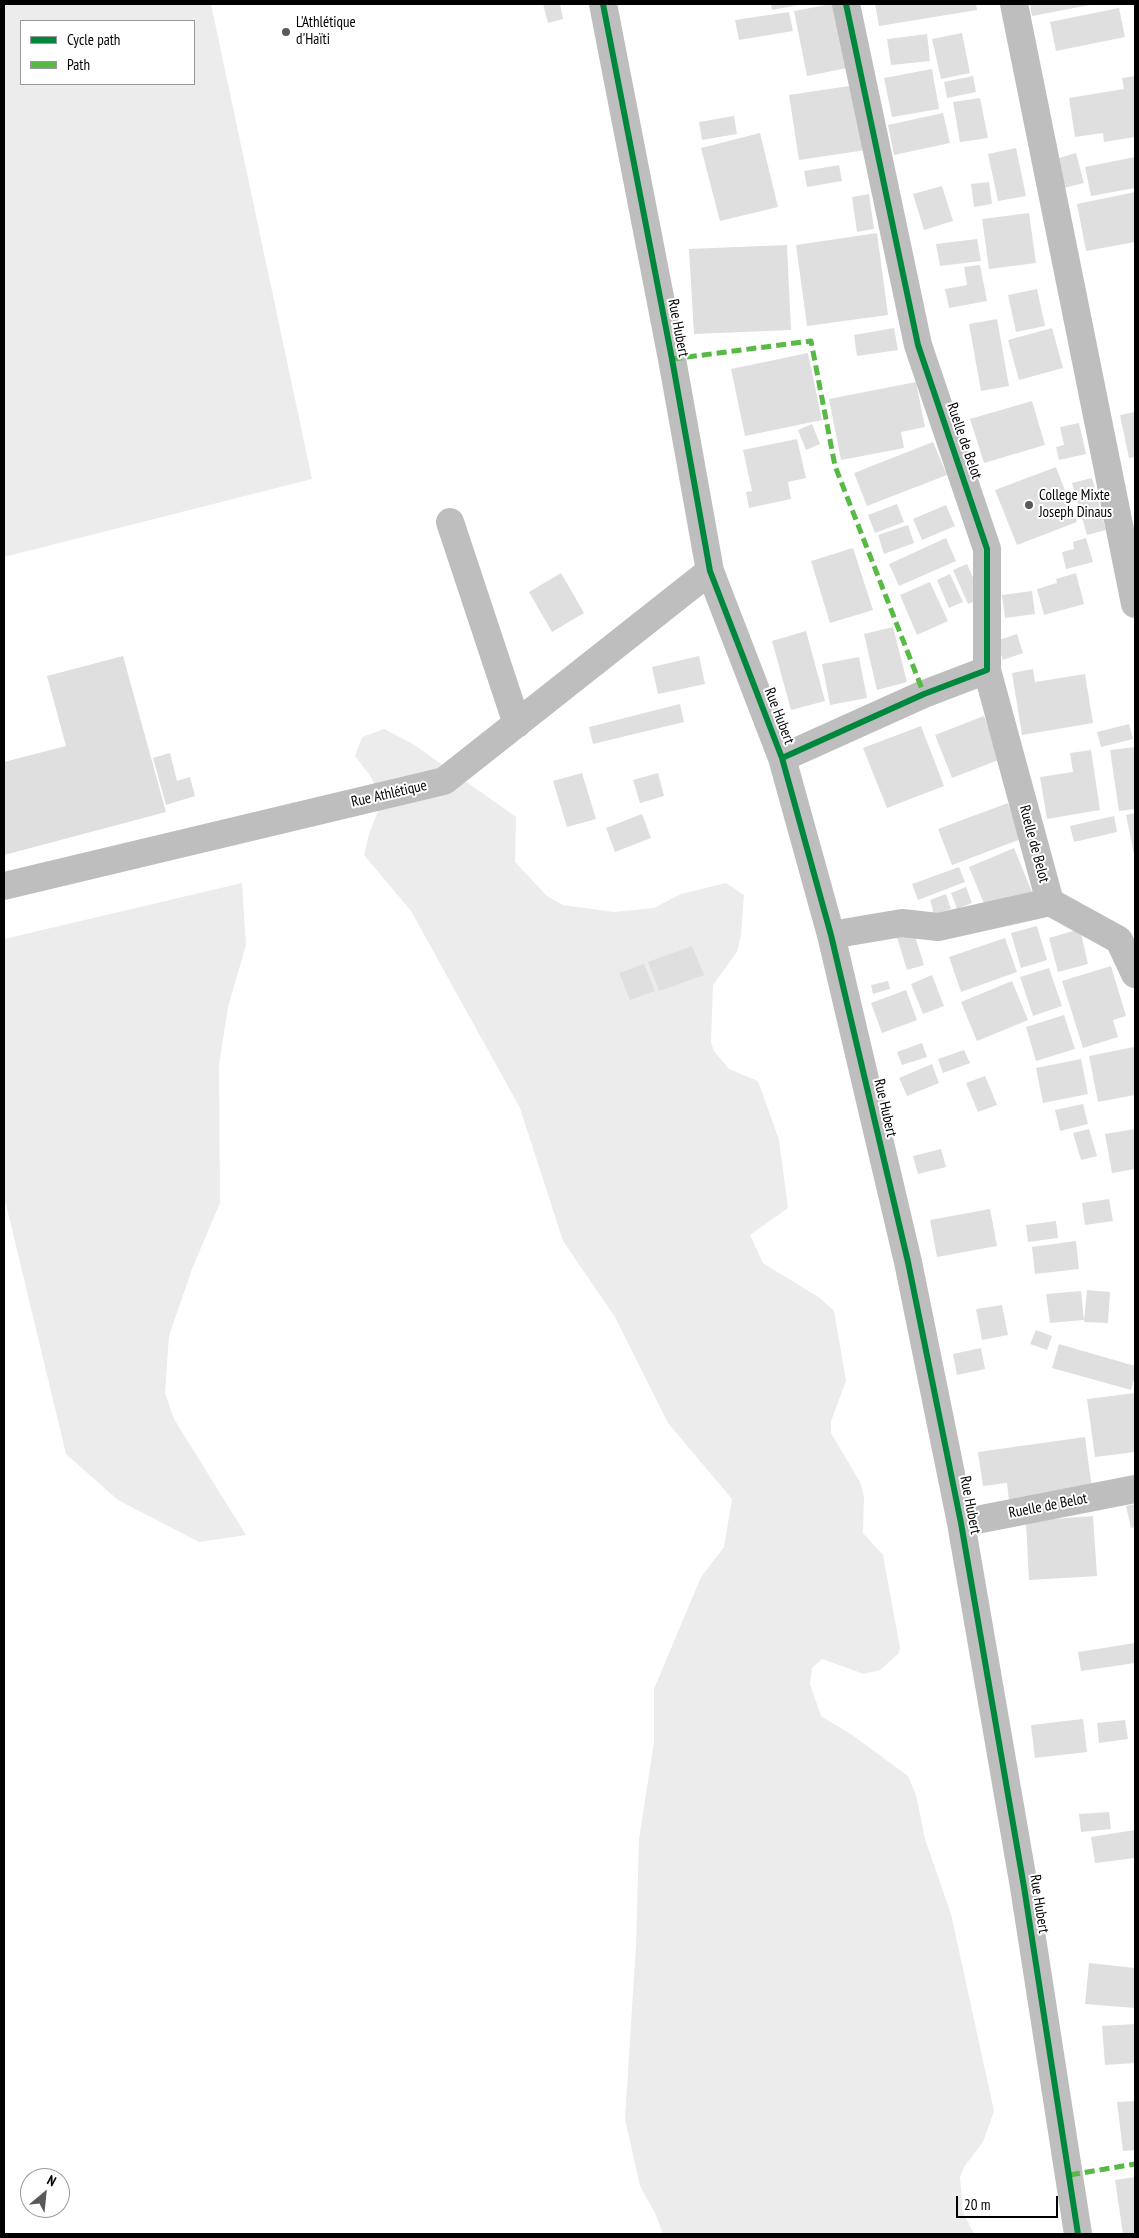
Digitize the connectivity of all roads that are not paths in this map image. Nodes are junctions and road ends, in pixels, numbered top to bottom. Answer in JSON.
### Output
{"nodes":[{"id":1,"x":603,"y":4,"type":"edge"},
{"id":2,"x":846,"y":4,"type":"edge"},
{"id":3,"x":1014,"y":4,"type":"edge"},
{"id":4,"x":450,"y":522,"type":"dead end"},
{"id":5,"x":710,"y":571,"type":"junction"},
{"id":6,"x":1135,"y":604,"type":"edge"},
{"id":7,"x":986,"y":670,"type":"junction"},
{"id":8,"x":517,"y":724,"type":"junction"},
{"id":9,"x":782,"y":758,"type":"junction"},
{"id":10,"x":4,"y":886,"type":"edge"},
{"id":11,"x":1050,"y":902,"type":"junction"},
{"id":12,"x":831,"y":935,"type":"junction"},
{"id":13,"x":1135,"y":974,"type":"edge"},
{"id":14,"x":1135,"y":1489,"type":"edge"},
{"id":15,"x":961,"y":1523,"type":"junction"},
{"id":16,"x":1078,"y":2234,"type":"edge"}],
"edges":[{"from":1,"to":5,"type":"street","name":"Rue Hubert"},
{"from":2,"to":7,"type":"street","name":"Ruelle de Belot"},
{"from":3,"to":6,"type":"street"},
{"from":4,"to":8,"type":"street"},
{"from":5,"to":8,"type":"street","name":"Rue Athlétique"},
{"from":5,"to":9,"type":"street","name":"Rue Hubert"},
{"from":7,"to":9,"type":"street"},
{"from":7,"to":11,"type":"street","name":"Ruelle de Belot"},
{"from":8,"to":10,"type":"street","name":"Rue Athlétique"},
{"from":9,"to":12,"type":"street","name":"Rue Hubert"},
{"from":11,"to":12,"type":"street","name":"Ruelle de Belot"},
{"from":11,"to":13,"type":"street","name":"Ruelle de Belot"},
{"from":12,"to":15,"type":"street","name":"Rue Hubert"},
{"from":14,"to":15,"type":"street","name":"Ruelle de Belot"},
{"from":15,"to":16,"type":"street","name":"Rue Hubert"}]}
